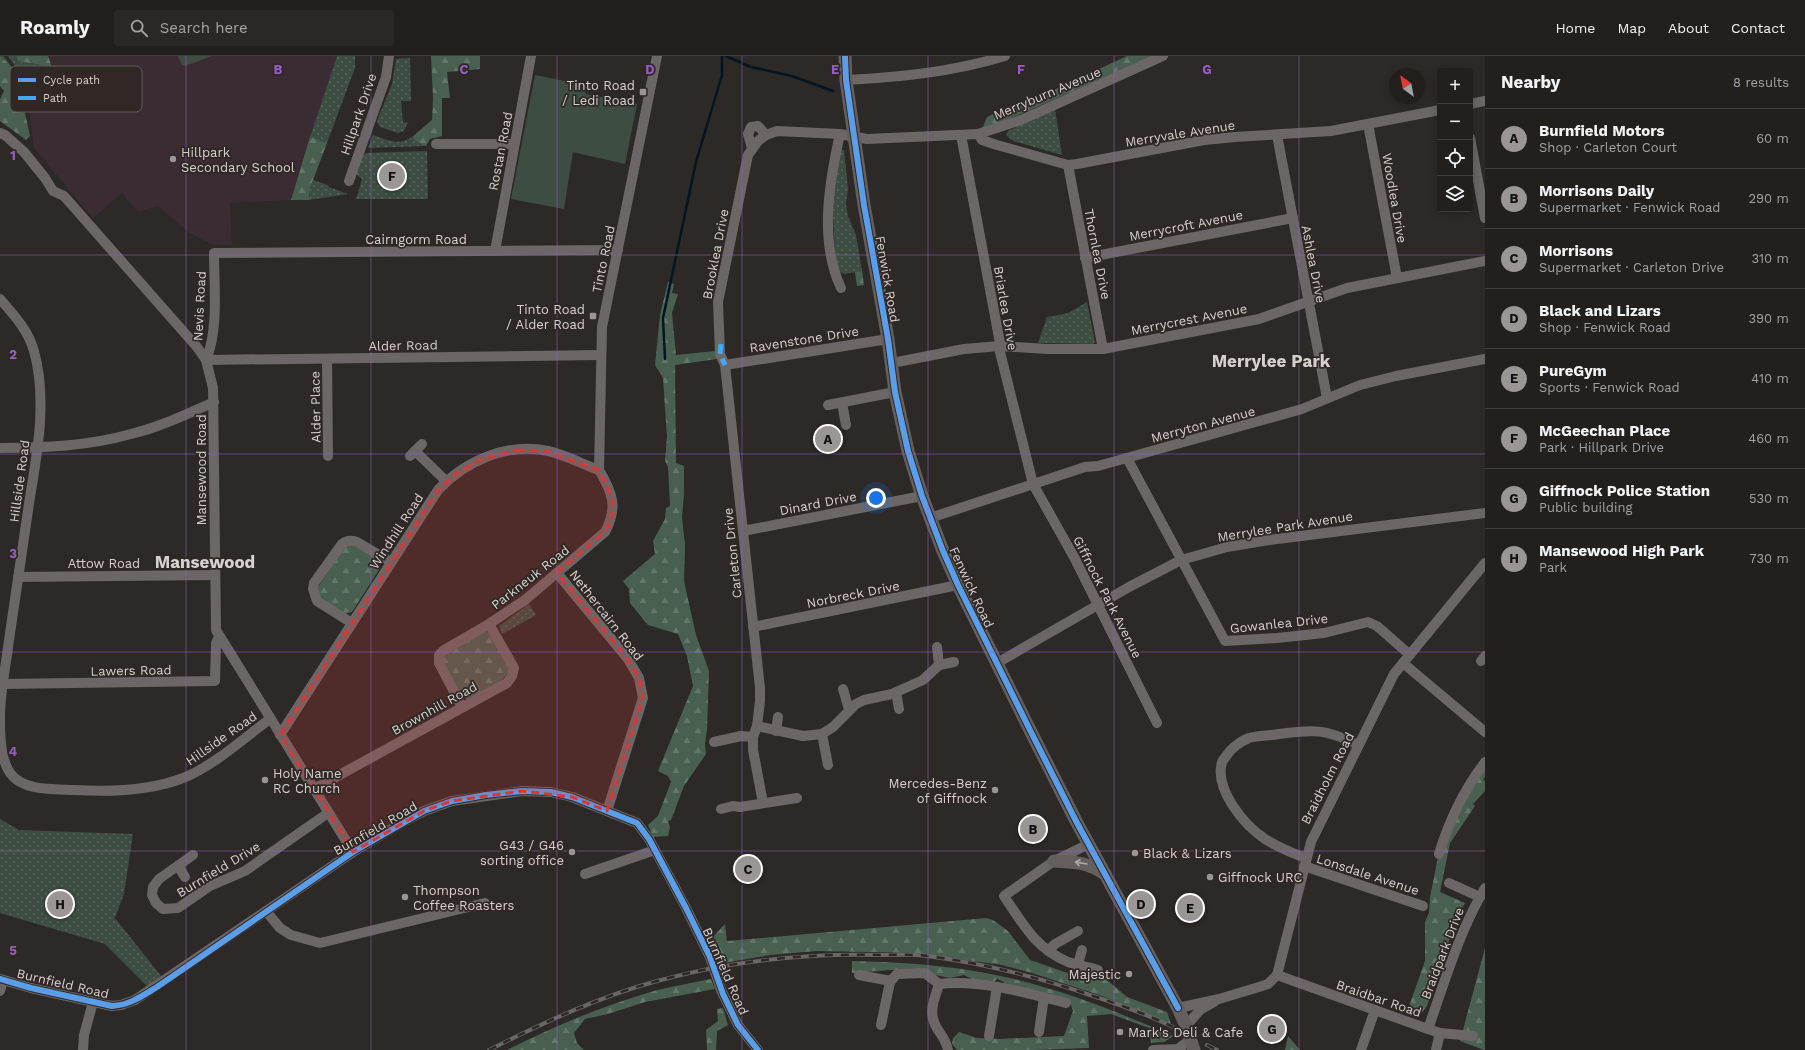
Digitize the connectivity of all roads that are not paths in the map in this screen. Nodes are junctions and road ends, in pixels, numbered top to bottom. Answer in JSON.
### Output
{"nodes":[{"id":1,"x":389,"y":56,"type":"edge"},
{"id":2,"x":531,"y":56,"type":"edge"},
{"id":3,"x":657,"y":56,"type":"edge"},
{"id":4,"x":845,"y":56,"type":"edge"},
{"id":5,"x":1005,"y":56,"type":"edge"},
{"id":6,"x":1163,"y":56,"type":"edge"},
{"id":7,"x":846,"y":80,"type":"junction"},
{"id":8,"x":1485,"y":102,"type":"edge"},
{"id":9,"x":1473,"y":104,"type":"edge"},
{"id":10,"x":1437,"y":111,"type":"edge"},
{"id":11,"x":1368,"y":124,"type":"junction"},
{"id":12,"x":0,"y":133,"type":"edge"},
{"id":13,"x":840,"y":134,"type":"junction"},
{"id":14,"x":978,"y":134,"type":"junction"},
{"id":15,"x":766,"y":135,"type":"junction"},
{"id":16,"x":961,"y":135,"type":"junction"},
{"id":17,"x":1277,"y":135,"type":"junction"},
{"id":18,"x":855,"y":137,"type":"junction"},
{"id":19,"x":1470,"y":140,"type":"edge"},
{"id":20,"x":436,"y":144,"type":"dead end"},
{"id":21,"x":514,"y":144,"type":"junction"},
{"id":22,"x":752,"y":148,"type":"junction"},
{"id":23,"x":1068,"y":165,"type":"junction"},
{"id":24,"x":349,"y":181,"type":"dead end"},
{"id":25,"x":1293,"y":218,"type":"junction"},
{"id":26,"x":1485,"y":218,"type":"edge"},
{"id":27,"x":618,"y":250,"type":"junction"},
{"id":28,"x":494,"y":251,"type":"junction"},
{"id":29,"x":214,"y":253,"type":"joint"},
{"id":30,"x":1085,"y":258,"type":"junction"},
{"id":31,"x":1485,"y":261,"type":"edge"},
{"id":32,"x":1397,"y":278,"type":"junction"},
{"id":33,"x":841,"y":288,"type":"dead end"},
{"id":34,"x":0,"y":299,"type":"edge"},
{"id":35,"x":1308,"y":301,"type":"junction"},
{"id":36,"x":888,"y":338,"type":"junction"},
{"id":37,"x":1000,"y":346,"type":"junction"},
{"id":38,"x":1103,"y":349,"type":"junction"},
{"id":39,"x":601,"y":355,"type":"junction"},
{"id":40,"x":327,"y":359,"type":"junction"},
{"id":41,"x":1485,"y":359,"type":"edge"},
{"id":42,"x":206,"y":360,"type":"junction"},
{"id":43,"x":892,"y":363,"type":"junction"},
{"id":44,"x":725,"y":365,"type":"junction"},
{"id":45,"x":895,"y":392,"type":"junction"},
{"id":46,"x":1327,"y":398,"type":"junction"},
{"id":47,"x":214,"y":402,"type":"junction"},
{"id":48,"x":842,"y":403,"type":"junction"},
{"id":49,"x":828,"y":405,"type":"dead end"},
{"id":50,"x":846,"y":425,"type":"dead end"},
{"id":51,"x":0,"y":448,"type":"edge"},
{"id":52,"x":38,"y":448,"type":"junction"},
{"id":53,"x":415,"y":450,"type":"dead end"},
{"id":54,"x":328,"y":456,"type":"dead end"},
{"id":55,"x":1127,"y":458,"type":"junction"},
{"id":56,"x":600,"y":470,"type":"junction"},
{"id":57,"x":446,"y":481,"type":"junction"},
{"id":58,"x":1033,"y":484,"type":"junction"},
{"id":59,"x":922,"y":496,"type":"junction"},
{"id":60,"x":1485,"y":513,"type":"edge"},
{"id":61,"x":930,"y":518,"type":"junction"},
{"id":62,"x":743,"y":531,"type":"junction"},
{"id":63,"x":1181,"y":560,"type":"junction"},
{"id":64,"x":391,"y":562,"type":"junction"},
{"id":65,"x":1485,"y":563,"type":"edge"},
{"id":66,"x":557,"y":573,"type":"junction"},
{"id":67,"x":214,"y":575,"type":"junction"},
{"id":68,"x":18,"y":577,"type":"junction"},
{"id":69,"x":958,"y":585,"type":"junction"},
{"id":70,"x":1097,"y":605,"type":"junction"},
{"id":71,"x":352,"y":623,"type":"junction"},
{"id":72,"x":489,"y":624,"type":"junction"},
{"id":73,"x":753,"y":627,"type":"junction"},
{"id":74,"x":219,"y":637,"type":"junction"},
{"id":75,"x":937,"y":647,"type":"dead end"},
{"id":76,"x":1410,"y":655,"type":"junction"},
{"id":77,"x":954,"y":662,"type":"dead end"},
{"id":78,"x":997,"y":663,"type":"junction"},
{"id":79,"x":1403,"y":663,"type":"junction"},
{"id":80,"x":939,"y":665,"type":"junction"},
{"id":81,"x":2,"y":684,"type":"junction"},
{"id":82,"x":843,"y":689,"type":"dead end"},
{"id":83,"x":896,"y":692,"type":"junction"},
{"id":84,"x":462,"y":707,"type":"junction"},
{"id":85,"x":899,"y":709,"type":"dead end"},
{"id":86,"x":849,"y":710,"type":"junction"},
{"id":87,"x":778,"y":717,"type":"dead end"},
{"id":88,"x":270,"y":719,"type":"junction"},
{"id":89,"x":1157,"y":723,"type":"dead end"},
{"id":90,"x":757,"y":726,"type":"junction"},
{"id":91,"x":776,"y":731,"type":"junction"},
{"id":92,"x":1485,"y":732,"type":"edge"},
{"id":93,"x":822,"y":734,"type":"junction"},
{"id":94,"x":280,"y":735,"type":"junction"},
{"id":95,"x":753,"y":737,"type":"junction"},
{"id":96,"x":714,"y":742,"type":"dead end"},
{"id":97,"x":1358,"y":745,"type":"junction"},
{"id":98,"x":1485,"y":762,"type":"edge"},
{"id":99,"x":828,"y":765,"type":"dead end"},
{"id":100,"x":314,"y":789,"type":"junction"},
{"id":101,"x":797,"y":798,"type":"dead end"},
{"id":102,"x":763,"y":803,"type":"junction"},
{"id":103,"x":721,"y":808,"type":"dead end"},
{"id":104,"x":607,"y":811,"type":"junction"},
{"id":105,"x":328,"y":813,"type":"junction"},
{"id":106,"x":1089,"y":844,"type":"junction"},
{"id":107,"x":655,"y":850,"type":"junction"},
{"id":108,"x":353,"y":852,"type":"junction"},
{"id":109,"x":1439,"y":854,"type":"dead end"},
{"id":110,"x":193,"y":855,"type":"dead end"},
{"id":111,"x":1054,"y":861,"type":"junction"},
{"id":112,"x":1305,"y":862,"type":"junction"},
{"id":113,"x":178,"y":866,"type":"junction"},
{"id":114,"x":585,"y":874,"type":"dead end"},
{"id":115,"x":1105,"y":874,"type":"junction"},
{"id":116,"x":186,"y":877,"type":"dead end"},
{"id":117,"x":1449,"y":883,"type":"dead end"},
{"id":118,"x":1485,"y":888,"type":"edge"},
{"id":119,"x":1480,"y":897,"type":"junction"},
{"id":120,"x":485,"y":903,"type":"dead end"},
{"id":121,"x":1423,"y":906,"type":"dead end"},
{"id":122,"x":266,"y":911,"type":"junction"},
{"id":123,"x":1078,"y":931,"type":"dead end"},
{"id":124,"x":1082,"y":950,"type":"dead end"},
{"id":125,"x":1048,"y":951,"type":"junction"},
{"id":126,"x":1078,"y":964,"type":"junction"},
{"id":127,"x":1098,"y":970,"type":"dead end"},
{"id":128,"x":859,"y":975,"type":"dead end"},
{"id":129,"x":1277,"y":975,"type":"junction"},
{"id":130,"x":2,"y":979,"type":"edge"},
{"id":131,"x":891,"y":981,"type":"junction"},
{"id":132,"x":939,"y":984,"type":"junction"},
{"id":133,"x":997,"y":987,"type":"junction"},
{"id":134,"x":0,"y":991,"type":"edge"},
{"id":135,"x":1044,"y":997,"type":"junction"},
{"id":136,"x":1219,"y":999,"type":"junction"},
{"id":137,"x":93,"y":1002,"type":"junction"},
{"id":138,"x":1066,"y":1003,"type":"dead end"},
{"id":139,"x":1178,"y":1008,"type":"junction"},
{"id":140,"x":1375,"y":1010,"type":"junction"},
{"id":141,"x":881,"y":1025,"type":"dead end"},
{"id":142,"x":1186,"y":1026,"type":"junction"},
{"id":143,"x":1428,"y":1029,"type":"junction"},
{"id":144,"x":1039,"y":1032,"type":"dead end"},
{"id":145,"x":1440,"y":1032,"type":"junction"},
{"id":146,"x":990,"y":1036,"type":"dead end"},
{"id":147,"x":1473,"y":1036,"type":"dead end"},
{"id":148,"x":1189,"y":1045,"type":"edge"},
{"id":149,"x":83,"y":1050,"type":"edge"},
{"id":150,"x":758,"y":1050,"type":"edge"},
{"id":151,"x":948,"y":1050,"type":"edge"},
{"id":152,"x":1153,"y":1050,"type":"edge"},
{"id":153,"x":1170,"y":1050,"type":"edge"},
{"id":154,"x":1361,"y":1050,"type":"edge"},
{"id":155,"x":1436,"y":1050,"type":"edge"}],
"edges":[{"from":1,"to":24,"type":"street","name":"Hillpark Drive"},
{"from":2,"to":21,"type":"street","name":"Rostan Road"},
{"from":3,"to":27,"type":"street","name":"Tinto Road"},
{"from":4,"to":7,"type":"main road","name":"Fenwick Road"},
{"from":5,"to":7,"type":"street"},
{"from":6,"to":14,"type":"street","name":"Merryburn Avenue"},
{"from":7,"to":18,"type":"main road","name":"Fenwick Road"},
{"from":8,"to":9,"type":"street"},
{"from":10,"to":11,"type":"street","name":"Merryvale Avenue"},
{"from":11,"to":17,"type":"street","name":"Merryvale Avenue"},
{"from":11,"to":32,"type":"street","name":"Woodlea Drive"},
{"from":12,"to":42,"type":"street","name":"Mansewood Road"},
{"from":13,"to":15,"type":"street"},
{"from":13,"to":18,"type":"street"},
{"from":13,"to":33,"type":"street"},
{"from":14,"to":16,"type":"street","name":"Merryburn Avenue"},
{"from":14,"to":23,"type":"street","name":"Merryvale Avenue"},
{"from":15,"to":22,"type":"street","name":"Brooklea Drive"},
{"from":15,"to":22,"type":"street","name":"Brooklea Drive"},
{"from":16,"to":18,"type":"street","name":"Merryburn Avenue"},
{"from":16,"to":37,"type":"street","name":"Briarlea Drive"},
{"from":17,"to":23,"type":"street","name":"Merryvale Avenue"},
{"from":17,"to":25,"type":"street","name":"Ashlea Drive"},
{"from":18,"to":36,"type":"main road","name":"Fenwick Road"},
{"from":19,"to":26,"type":"street"},
{"from":20,"to":21,"type":"street"},
{"from":21,"to":28,"type":"street","name":"Rostan Road"},
{"from":22,"to":44,"type":"street","name":"Brooklea Drive"},
{"from":23,"to":30,"type":"street","name":"Thornlea Drive"},
{"from":25,"to":30,"type":"street","name":"Merrycroft Avenue"},
{"from":25,"to":35,"type":"street","name":"Ashlea Drive"},
{"from":27,"to":28,"type":"street","name":"Cairngorm Road"},
{"from":27,"to":39,"type":"street","name":"Tinto Road"},
{"from":28,"to":29,"type":"street","name":"Cairngorm Road"},
{"from":29,"to":42,"type":"street","name":"Nevis Road"},
{"from":30,"to":38,"type":"street","name":"Thornlea Drive"},
{"from":31,"to":32,"type":"street","name":"Merrycrest Avenue"},
{"from":32,"to":35,"type":"street","name":"Merrycrest Avenue"},
{"from":34,"to":52,"type":"street","name":"Hillside Road"},
{"from":35,"to":38,"type":"street","name":"Merrycrest Avenue"},
{"from":35,"to":46,"type":"street","name":"Ashlea Drive"},
{"from":36,"to":43,"type":"main road","name":"Fenwick Road"},
{"from":36,"to":44,"type":"street","name":"Ravenstone Drive"},
{"from":37,"to":38,"type":"street","name":"Merrycrest Avenue"},
{"from":37,"to":43,"type":"street","name":"Merrycrest Avenue"},
{"from":37,"to":58,"type":"street","name":"Briarlea Drive"},
{"from":39,"to":40,"type":"street","name":"Alder Road"},
{"from":39,"to":56,"type":"street","name":"Tinto Road"},
{"from":40,"to":42,"type":"street","name":"Alder Road"},
{"from":40,"to":54,"type":"street","name":"Alder Place"},
{"from":41,"to":46,"type":"street","name":"Merryton Avenue"},
{"from":42,"to":47,"type":"street","name":"Mansewood Road"},
{"from":43,"to":45,"type":"main road","name":"Fenwick Road"},
{"from":44,"to":62,"type":"street","name":"Carleton Drive"},
{"from":45,"to":48,"type":"street"},
{"from":45,"to":59,"type":"main road","name":"Fenwick Road"},
{"from":46,"to":55,"type":"street","name":"Merryton Avenue"},
{"from":47,"to":52,"type":"street"},
{"from":47,"to":67,"type":"street","name":"Mansewood Road"},
{"from":48,"to":49,"type":"street"},
{"from":48,"to":50,"type":"street"},
{"from":51,"to":52,"type":"street"},
{"from":52,"to":68,"type":"street","name":"Hillside Road"},
{"from":53,"to":57,"type":"street"},
{"from":55,"to":58,"type":"street","name":"Merryton Avenue"},
{"from":55,"to":63,"type":"street","name":"Gowanlea Drive"},
{"from":56,"to":57,"type":"street","name":"Windhill Road"},
{"from":56,"to":66,"type":"street","name":"Parkneuk Road"},
{"from":57,"to":64,"type":"street","name":"Windhill Road"},
{"from":58,"to":61,"type":"street","name":"Merryton Avenue"},
{"from":58,"to":70,"type":"street","name":"Giffnock Park Avenue"},
{"from":59,"to":61,"type":"main road","name":"Fenwick Road"},
{"from":59,"to":62,"type":"street","name":"Dinard Drive"},
{"from":60,"to":63,"type":"street","name":"Merrylee Park Avenue"},
{"from":61,"to":69,"type":"main road","name":"Fenwick Road"},
{"from":62,"to":73,"type":"street","name":"Carleton Drive"},
{"from":63,"to":70,"type":"street","name":"Merrylee Park Avenue"},
{"from":63,"to":76,"type":"street","name":"Gowanlea Drive"},
{"from":64,"to":71,"type":"street","name":"Windhill Road"},
{"from":64,"to":71,"type":"street"},
{"from":65,"to":76,"type":"street","name":"Braidholm Road"},
{"from":66,"to":72,"type":"street","name":"Parkneuk Road"},
{"from":66,"to":104,"type":"street","name":"Nethercairn Road"},
{"from":67,"to":68,"type":"street","name":"Attow Road"},
{"from":67,"to":74,"type":"street","name":"Mansewood Road"},
{"from":68,"to":81,"type":"street","name":"Hillside Road"},
{"from":69,"to":73,"type":"street","name":"Norbreck Drive"},
{"from":69,"to":78,"type":"main road","name":"Fenwick Road"},
{"from":70,"to":78,"type":"street","name":"Merrylee Park Avenue"},
{"from":70,"to":89,"type":"street","name":"Giffnock Park Avenue"},
{"from":71,"to":94,"type":"street","name":"Windhill Road"},
{"from":72,"to":84,"type":"street","name":"Parkneuk Road"},
{"from":72,"to":84,"type":"street","name":"Brownhill Road"},
{"from":73,"to":90,"type":"street","name":"Carleton Drive"},
{"from":74,"to":81,"type":"street","name":"Lawers Road"},
{"from":74,"to":88,"type":"street","name":"Mansewood Road"},
{"from":75,"to":80,"type":"street"},
{"from":76,"to":79,"type":"street","name":"Braidholm Road"},
{"from":77,"to":80,"type":"street"},
{"from":78,"to":106,"type":"main road","name":"Fenwick Road"},
{"from":79,"to":92,"type":"street"},
{"from":79,"to":97,"type":"street","name":"Braidholm Road"},
{"from":80,"to":83,"type":"street"},
{"from":81,"to":88,"type":"street","name":"Hillside Road"},
{"from":82,"to":86,"type":"street"},
{"from":83,"to":85,"type":"street"},
{"from":83,"to":86,"type":"street"},
{"from":84,"to":100,"type":"street","name":"Brownhill Road"},
{"from":86,"to":93,"type":"street"},
{"from":87,"to":91,"type":"street"},
{"from":88,"to":94,"type":"street","name":"Mansewood Road"},
{"from":90,"to":91,"type":"street"},
{"from":90,"to":95,"type":"street","name":"Carleton Drive"},
{"from":91,"to":93,"type":"street"},
{"from":93,"to":99,"type":"street"},
{"from":94,"to":100,"type":"street","name":"Mansewood Road"},
{"from":95,"to":96,"type":"street"},
{"from":95,"to":102,"type":"street","name":"Carleton Drive"},
{"from":97,"to":112,"type":"street","name":"Braidholm Road"},
{"from":97,"to":112,"type":"street","name":"Lonsdale Avenue"},
{"from":98,"to":109,"type":"street"},
{"from":100,"to":105,"type":"street","name":"Mansewood Road"},
{"from":101,"to":102,"type":"street"},
{"from":102,"to":103,"type":"street"},
{"from":104,"to":107,"type":"street","name":"Burnfield Road"},
{"from":104,"to":108,"type":"street","name":"Burnfield Road"},
{"from":105,"to":108,"type":"street","name":"Mansewood Road"},
{"from":105,"to":113,"type":"street","name":"Burnfield Drive"},
{"from":106,"to":111,"type":"street"},
{"from":106,"to":115,"type":"main road","name":"Fenwick Road"},
{"from":107,"to":114,"type":"street"},
{"from":107,"to":150,"type":"street","name":"Burnfield Road","bridge":true},
{"from":108,"to":122,"type":"street","name":"Burnfield Road"},
{"from":110,"to":113,"type":"street","name":"Burnfield Drive"},
{"from":115,"to":111,"type":"main road","one_way":true},
{"from":111,"to":125,"type":"street"},
{"from":112,"to":121,"type":"street","name":"Lonsdale Avenue"},
{"from":112,"to":129,"type":"street","name":"Braidholm Road"},
{"from":113,"to":116,"type":"street"},
{"from":115,"to":139,"type":"main road","name":"Fenwick Road"},
{"from":117,"to":119,"type":"street"},
{"from":118,"to":119,"type":"street","name":"Braidpark Drive"},
{"from":119,"to":143,"type":"street","name":"Braidpark Drive"},
{"from":120,"to":122,"type":"street"},
{"from":122,"to":137,"type":"street","name":"Burnfield Road"},
{"from":123,"to":125,"type":"street"},
{"from":124,"to":126,"type":"street"},
{"from":125,"to":126,"type":"street"},
{"from":126,"to":127,"type":"street"},
{"from":128,"to":131,"type":"street"},
{"from":129,"to":136,"type":"street"},
{"from":129,"to":140,"type":"street","name":"Braidbar Road"},
{"from":130,"to":134,"type":"street"},
{"from":130,"to":137,"type":"street","name":"Burnfield Road"},
{"from":131,"to":132,"type":"street"},
{"from":131,"to":141,"type":"street"},
{"from":132,"to":133,"type":"street"},
{"from":132,"to":151,"type":"street"},
{"from":133,"to":135,"type":"street"},
{"from":133,"to":146,"type":"street"},
{"from":135,"to":138,"type":"street"},
{"from":135,"to":144,"type":"street"},
{"from":136,"to":139,"type":"street"},
{"from":136,"to":142,"type":"street"},
{"from":137,"to":149,"type":"street"},
{"from":139,"to":142,"type":"main road","name":"Fenwick Road"},
{"from":140,"to":143,"type":"street","name":"Braidbar Road"},
{"from":140,"to":154,"type":"street"},
{"from":142,"to":148,"type":"main road","name":"Fenwick Road","bridge":true},
{"from":143,"to":145,"type":"street","name":"Braidbar Road"},
{"from":145,"to":147,"type":"street","name":"Braidbar Road"},
{"from":145,"to":155,"type":"street"},
{"from":148,"to":153,"type":"street"},
{"from":152,"to":153,"type":"street"}]}
